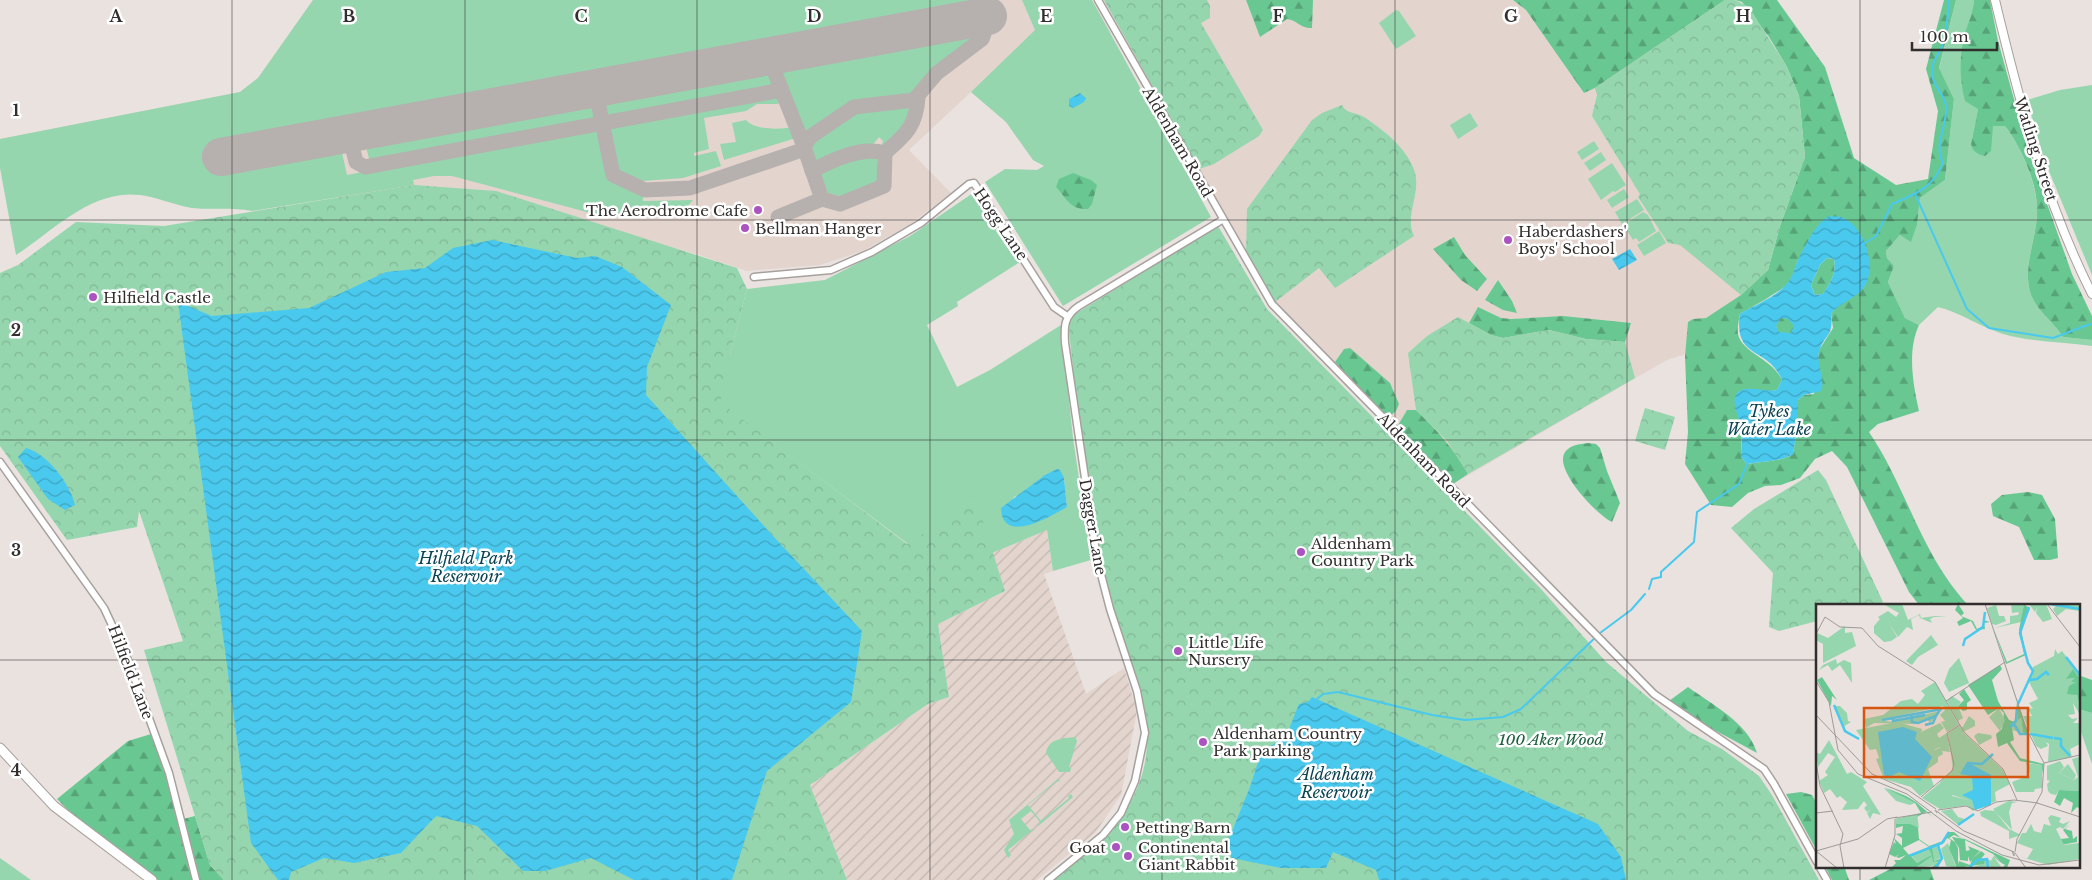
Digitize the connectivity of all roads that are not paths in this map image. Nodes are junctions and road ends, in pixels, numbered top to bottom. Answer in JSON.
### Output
{"nodes":[{"id":1,"x":1098,"y":0,"type":"edge"},
{"id":2,"x":1995,"y":0,"type":"edge"},
{"id":3,"x":1222,"y":220,"type":"junction"},
{"id":4,"x":754,"y":277,"type":"dead end"},
{"id":5,"x":2092,"y":294,"type":"edge"},
{"id":6,"x":1067,"y":316,"type":"junction"},
{"id":7,"x":0,"y":462,"type":"edge"},
{"id":8,"x":0,"y":748,"type":"edge"},
{"id":9,"x":1816,"y":860,"type":"edge"},
{"id":10,"x":1820,"y":868,"type":"edge"},
{"id":11,"x":152,"y":880,"type":"edge"},
{"id":12,"x":196,"y":880,"type":"edge"},
{"id":13,"x":1048,"y":880,"type":"edge"},
{"id":14,"x":1827,"y":880,"type":"edge"}],
"edges":[{"from":1,"to":3,"type":"street","name":"Aldenham Road"},
{"from":2,"to":5,"type":"main road","name":"Watling Street"},
{"from":3,"to":6,"type":"street"},
{"from":3,"to":9,"type":"street","name":"Aldenham Road"},
{"from":4,"to":6,"type":"street","name":"Hogg Lane"},
{"from":6,"to":13,"type":"street","name":"Dagger Lane"},
{"from":7,"to":12,"type":"street","name":"Hilfield Lane"},
{"from":8,"to":11,"type":"highway"},
{"from":10,"to":14,"type":"street"}]}
